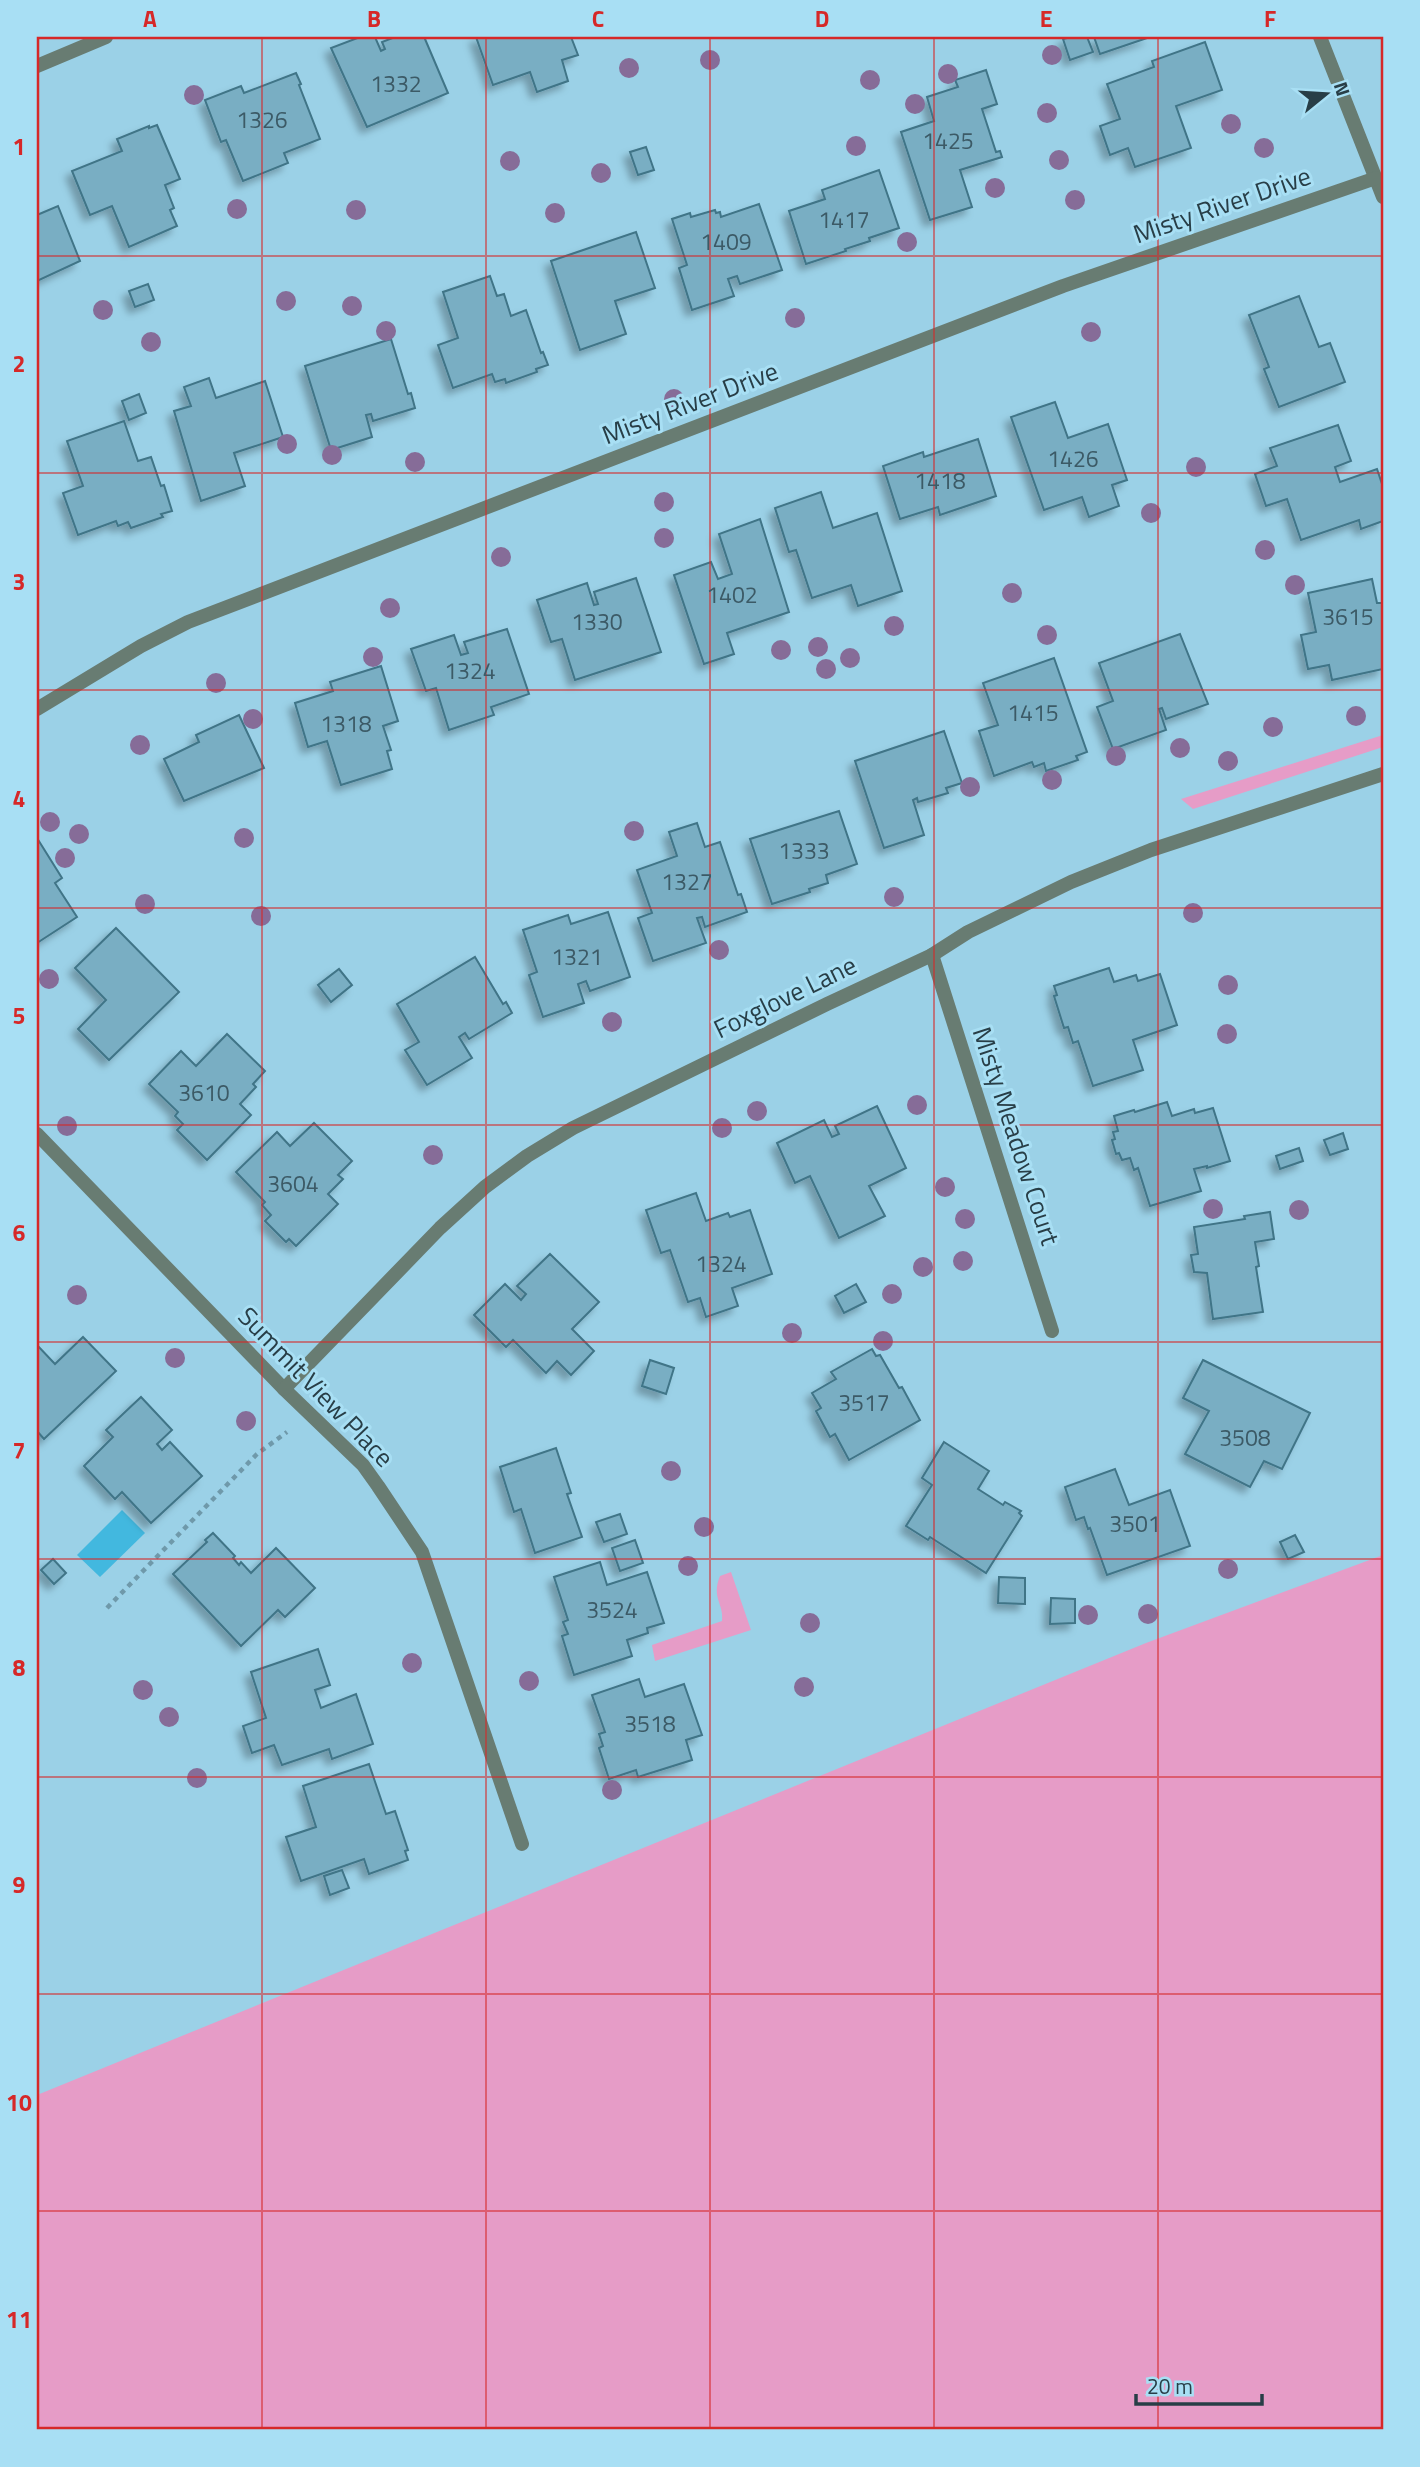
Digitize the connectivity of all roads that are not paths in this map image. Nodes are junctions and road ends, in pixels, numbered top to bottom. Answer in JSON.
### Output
{"nodes":[{"id":1,"x":106,"y":37,"type":"edge"},
{"id":2,"x":1320,"y":37,"type":"edge"},
{"id":3,"x":37,"y":66,"type":"edge"},
{"id":4,"x":1376,"y":178,"type":"junction"},
{"id":5,"x":1383,"y":197,"type":"edge"},
{"id":6,"x":37,"y":709,"type":"edge"},
{"id":7,"x":1383,"y":774,"type":"edge"},
{"id":8,"x":932,"y":955,"type":"junction"},
{"id":9,"x":37,"y":1133,"type":"edge"},
{"id":10,"x":1052,"y":1331,"type":"dead end"},
{"id":11,"x":284,"y":1389,"type":"junction"},
{"id":12,"x":522,"y":1844,"type":"dead end"}],
"edges":[{"from":1,"to":3,"type":"street"},
{"from":2,"to":4,"type":"street"},
{"from":4,"to":5,"type":"street"},
{"from":4,"to":6,"type":"street","name":"Misty River Drive"},
{"from":7,"to":8,"type":"street","name":"Foxglove Lane"},
{"from":8,"to":10,"type":"street","name":"Misty Meadow Court"},
{"from":8,"to":11,"type":"street","name":"Foxglove Lane"},
{"from":9,"to":11,"type":"street","name":"Summit View Place"},
{"from":11,"to":12,"type":"street","name":"Summit View Place"}]}
